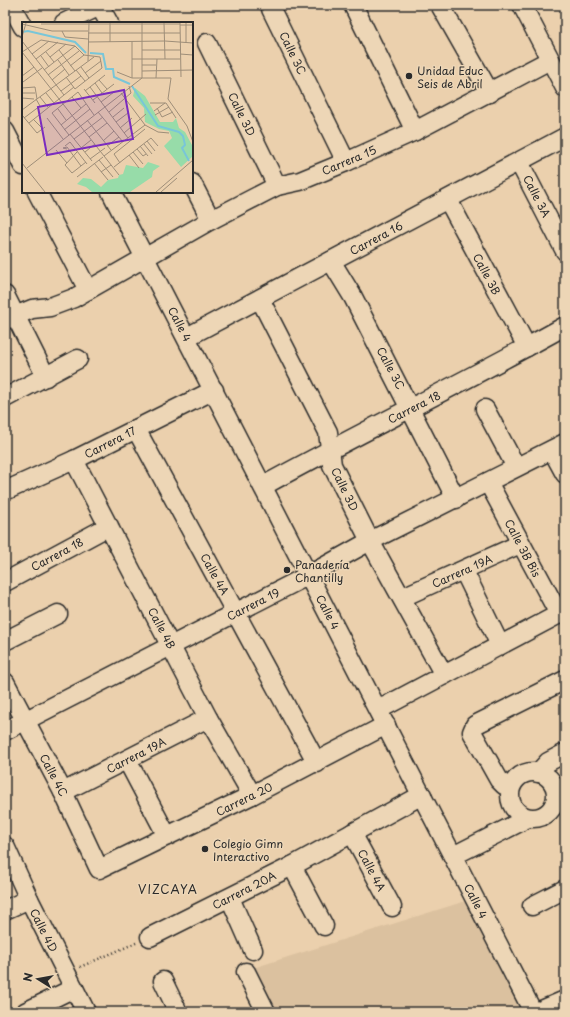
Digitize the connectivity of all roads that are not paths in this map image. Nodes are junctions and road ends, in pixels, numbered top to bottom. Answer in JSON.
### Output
{"nodes":[{"id":1,"x":11,"y":5,"type":"edge"},
{"id":2,"x":100,"y":5,"type":"edge"},
{"id":3,"x":353,"y":5,"type":"edge"},
{"id":4,"x":440,"y":5,"type":"edge"},
{"id":5,"x":522,"y":5,"type":"edge"},
{"id":6,"x":271,"y":9,"type":"dead end"},
{"id":7,"x":66,"y":22,"type":"edge"},
{"id":8,"x":108,"y":22,"type":"edge"},
{"id":9,"x":22,"y":25,"type":"edge"},
{"id":10,"x":207,"y":42,"type":"dead end"},
{"id":11,"x":550,"y":60,"type":"junction"},
{"id":12,"x":565,"y":88,"type":"edge"},
{"id":13,"x":490,"y":93,"type":"junction"},
{"id":14,"x":5,"y":131,"type":"edge"},
{"id":15,"x":415,"y":131,"type":"junction"},
{"id":16,"x":565,"y":137,"type":"edge"},
{"id":17,"x":346,"y":162,"type":"junction"},
{"id":18,"x":519,"y":162,"type":"junction"},
{"id":19,"x":22,"y":164,"type":"edge"},
{"id":20,"x":193,"y":185,"type":"edge"},
{"id":21,"x":277,"y":186,"type":"junction"},
{"id":22,"x":38,"y":193,"type":"edge"},
{"id":23,"x":112,"y":193,"type":"edge"},
{"id":24,"x":448,"y":200,"type":"junction"},
{"id":25,"x":212,"y":220,"type":"junction"},
{"id":26,"x":565,"y":250,"type":"edge"},
{"id":27,"x":146,"y":258,"type":"junction"},
{"id":28,"x":331,"y":261,"type":"junction"},
{"id":29,"x":88,"y":290,"type":"junction"},
{"id":30,"x":5,"y":295,"type":"edge"},
{"id":31,"x":260,"y":299,"type":"junction"},
{"id":32,"x":10,"y":318,"type":"edge"},
{"id":33,"x":565,"y":326,"type":"edge"},
{"id":34,"x":187,"y":337,"type":"junction"},
{"id":35,"x":527,"y":348,"type":"junction"},
{"id":36,"x":78,"y":359,"type":"dead end"},
{"id":37,"x":46,"y":377,"type":"junction"},
{"id":38,"x":214,"y":390,"type":"junction"},
{"id":39,"x":5,"y":398,"type":"edge"},
{"id":40,"x":412,"y":409,"type":"junction"},
{"id":41,"x":485,"y":409,"type":"dead end"},
{"id":42,"x":136,"y":429,"type":"junction"},
{"id":43,"x":559,"y":446,"type":"edge"},
{"id":44,"x":330,"y":449,"type":"junction"},
{"id":45,"x":74,"y":460,"type":"junction"},
{"id":46,"x":516,"y":467,"type":"junction"},
{"id":47,"x":565,"y":474,"type":"edge"},
{"id":48,"x":488,"y":482,"type":"junction"},
{"id":49,"x":263,"y":486,"type":"junction"},
{"id":50,"x":5,"y":491,"type":"edge"},
{"id":51,"x":456,"y":499,"type":"junction"},
{"id":52,"x":109,"y":526,"type":"junction"},
{"id":53,"x":370,"y":541,"type":"junction"},
{"id":54,"x":520,"y":544,"type":"junction"},
{"id":55,"x":464,"y":571,"type":"junction"},
{"id":56,"x":309,"y":575,"type":"junction"},
{"id":57,"x":5,"y":582,"type":"edge"},
{"id":58,"x":403,"y":597,"type":"junction"},
{"id":59,"x":562,"y":612,"type":"edge"},
{"id":60,"x":236,"y":613,"type":"junction"},
{"id":61,"x":58,"y":614,"type":"dead end"},
{"id":62,"x":5,"y":642,"type":"edge"},
{"id":63,"x":500,"y":645,"type":"junction"},
{"id":64,"x":171,"y":646,"type":"junction"},
{"id":65,"x":444,"y":675,"type":"junction"},
{"id":66,"x":565,"y":680,"type":"edge"},
{"id":67,"x":5,"y":682,"type":"edge"},
{"id":68,"x":208,"y":718,"type":"junction"},
{"id":69,"x":382,"y":718,"type":"junction"},
{"id":70,"x":25,"y":721,"type":"junction"},
{"id":71,"x":5,"y":731,"type":"edge"},
{"id":72,"x":565,"y":753,"type":"edge"},
{"id":73,"x":127,"y":760,"type":"junction"},
{"id":74,"x":317,"y":762,"type":"junction"},
{"id":75,"x":538,"y":773,"type":"junction"},
{"id":76,"x":511,"y":787,"type":"junction"},
{"id":77,"x":63,"y":792,"type":"junction"},
{"id":78,"x":252,"y":795,"type":"junction"},
{"id":79,"x":422,"y":796,"type":"junction"},
{"id":80,"x":560,"y":806,"type":"edge"},
{"id":81,"x":528,"y":818,"type":"junction"},
{"id":82,"x":352,"y":833,"type":"junction"},
{"id":83,"x":167,"y":836,"type":"junction"},
{"id":84,"x":5,"y":846,"type":"edge"},
{"id":85,"x":453,"y":856,"type":"junction"},
{"id":86,"x":292,"y":866,"type":"junction"},
{"id":87,"x":99,"y":869,"type":"joint"},
{"id":88,"x":565,"y":888,"type":"edge"},
{"id":89,"x":230,"y":898,"type":"junction"},
{"id":90,"x":29,"y":899,"type":"junction"},
{"id":91,"x":532,"y":906,"type":"dead end"},
{"id":92,"x":392,"y":908,"type":"dead end"},
{"id":93,"x":5,"y":910,"type":"edge"},
{"id":94,"x":324,"y":926,"type":"dead end"},
{"id":95,"x":150,"y":937,"type":"road end"},
{"id":96,"x":253,"y":950,"type":"dead end"},
{"id":97,"x":246,"y":972,"type":"dead end"},
{"id":98,"x":70,"y":980,"type":"junction"},
{"id":99,"x":163,"y":981,"type":"dead end"},
{"id":100,"x":565,"y":1000,"type":"edge"},
{"id":101,"x":264,"y":1011,"type":"edge"},
{"id":102,"x":25,"y":1012,"type":"edge"},
{"id":103,"x":86,"y":1012,"type":"edge"},
{"id":104,"x":178,"y":1012,"type":"edge"},
{"id":105,"x":533,"y":1012,"type":"edge"},
{"id":106,"x":537,"y":1012,"type":"edge"}],
"edges":[{"from":1,"to":9,"type":"street"},
{"from":2,"to":7,"type":"street"},
{"from":2,"to":8,"type":"street"},
{"from":3,"to":15,"type":"street"},
{"from":4,"to":13,"type":"street"},
{"from":5,"to":11,"type":"street"},
{"from":6,"to":17,"type":"street","name":"Calle 3C"},
{"from":10,"to":21,"type":"street","name":"Calle 3D"},
{"from":11,"to":12,"type":"street"},
{"from":11,"to":13,"type":"street","name":"Carrera 15"},
{"from":13,"to":15,"type":"street","name":"Carrera 15"},
{"from":14,"to":19,"type":"street"},
{"from":15,"to":17,"type":"street","name":"Carrera 15"},
{"from":16,"to":18,"type":"street","name":"Carrera 16"},
{"from":17,"to":21,"type":"street","name":"Carrera 15"},
{"from":18,"to":24,"type":"street","name":"Carrera 16"},
{"from":18,"to":26,"type":"street","name":"Calle 3A"},
{"from":20,"to":25,"type":"street"},
{"from":21,"to":25,"type":"street","name":"Carrera 15"},
{"from":22,"to":29,"type":"street"},
{"from":23,"to":27,"type":"street","name":"Calle 4"},
{"from":24,"to":28,"type":"street","name":"Carrera 16"},
{"from":24,"to":35,"type":"street","name":"Calle 3B"},
{"from":25,"to":27,"type":"street","name":"Carrera 15"},
{"from":27,"to":29,"type":"street","name":"Carrera 15"},
{"from":27,"to":34,"type":"street","name":"Calle 4"},
{"from":28,"to":31,"type":"street","name":"Carrera 16"},
{"from":28,"to":40,"type":"street","name":"Calle 3C"},
{"from":29,"to":32,"type":"street","name":"Carrera 15"},
{"from":30,"to":32,"type":"street"},
{"from":31,"to":34,"type":"street","name":"Carrera 16"},
{"from":31,"to":44,"type":"street","name":"Calle 3D"},
{"from":32,"to":37,"type":"street"},
{"from":33,"to":35,"type":"street","name":"Carrera 18"},
{"from":34,"to":38,"type":"street","name":"Calle 4"},
{"from":35,"to":40,"type":"street","name":"Carrera 18"},
{"from":36,"to":37,"type":"street"},
{"from":37,"to":39,"type":"street"},
{"from":38,"to":42,"type":"street","name":"Carrera 17"},
{"from":38,"to":49,"type":"street","name":"Calle 4"},
{"from":40,"to":44,"type":"street","name":"Carrera 18"},
{"from":40,"to":51,"type":"street","name":"Calle 3C"},
{"from":41,"to":46,"type":"street"},
{"from":42,"to":45,"type":"street","name":"Carrera 17"},
{"from":42,"to":60,"type":"street","name":"Calle 4A"},
{"from":43,"to":46,"type":"street","name":"Carrera 19"},
{"from":43,"to":47,"type":"street"},
{"from":44,"to":49,"type":"street","name":"Carrera 18"},
{"from":44,"to":53,"type":"street","name":"Calle 3D"},
{"from":45,"to":50,"type":"street","name":"Carrera 17"},
{"from":45,"to":52,"type":"street","name":"Calle 4B"},
{"from":46,"to":48,"type":"street","name":"Carrera 19"},
{"from":48,"to":51,"type":"street","name":"Carrera 19"},
{"from":48,"to":54,"type":"street","name":"Calle 3B Bis"},
{"from":49,"to":56,"type":"street","name":"Calle 4"},
{"from":51,"to":53,"type":"street","name":"Carrera 19"},
{"from":52,"to":57,"type":"street","name":"Carrera 18"},
{"from":52,"to":64,"type":"street","name":"Calle 4B"},
{"from":53,"to":56,"type":"street","name":"Carrera 19"},
{"from":53,"to":58,"type":"street","name":"Calle 3D"},
{"from":54,"to":55,"type":"street","name":"Carrera 19A"},
{"from":54,"to":59,"type":"street","name":"Calle 3B Bis"},
{"from":55,"to":58,"type":"street","name":"Carrera 19A"},
{"from":55,"to":63,"type":"street"},
{"from":56,"to":60,"type":"street","name":"Carrera 19"},
{"from":56,"to":69,"type":"street","name":"Calle 4"},
{"from":58,"to":65,"type":"street","name":"Calle 3D"},
{"from":59,"to":63,"type":"street","name":"Carrera 20"},
{"from":60,"to":64,"type":"street","name":"Carrera 19"},
{"from":60,"to":74,"type":"street","name":"Calle 4A"},
{"from":61,"to":62,"type":"street"},
{"from":63,"to":65,"type":"street","name":"Carrera 20"},
{"from":64,"to":68,"type":"street","name":"Calle 4B"},
{"from":64,"to":70,"type":"street","name":"Carrera 19"},
{"from":65,"to":69,"type":"street","name":"Carrera 20"},
{"from":66,"to":76,"type":"street"},
{"from":67,"to":70,"type":"street","name":"Calle 4C"},
{"from":68,"to":73,"type":"street","name":"Carrera 19A"},
{"from":68,"to":78,"type":"street","name":"Calle 4B"},
{"from":69,"to":74,"type":"street","name":"Carrera 20"},
{"from":69,"to":79,"type":"street","name":"Calle 4"},
{"from":70,"to":71,"type":"street","name":"Carrera 19"},
{"from":70,"to":77,"type":"street","name":"Calle 4C"},
{"from":72,"to":75,"type":"street"},
{"from":73,"to":77,"type":"street","name":"Carrera 19A"},
{"from":73,"to":83,"type":"street"},
{"from":74,"to":78,"type":"street","name":"Carrera 20"},
{"from":75,"to":76,"type":"street"},
{"from":75,"to":80,"type":"street"},
{"from":76,"to":81,"type":"street"},
{"from":77,"to":87,"type":"street","name":"Calle 4C"},
{"from":78,"to":83,"type":"street","name":"Carrera 20"},
{"from":79,"to":82,"type":"street","name":"Carrera 20A"},
{"from":79,"to":85,"type":"street","name":"Calle 4"},
{"from":80,"to":81,"type":"street"},
{"from":81,"to":85,"type":"street"},
{"from":82,"to":86,"type":"street","name":"Carrera 20A"},
{"from":82,"to":92,"type":"street","name":"Calle 4A"},
{"from":83,"to":87,"type":"street","name":"Carrera 20"},
{"from":84,"to":90,"type":"street","name":"Calle 4D"},
{"from":85,"to":105,"type":"street","name":"Calle 4"},
{"from":86,"to":89,"type":"street","name":"Carrera 20A"},
{"from":86,"to":94,"type":"street"},
{"from":88,"to":91,"type":"street"},
{"from":89,"to":95,"type":"street","name":"Carrera 20A"},
{"from":89,"to":96,"type":"street"},
{"from":90,"to":93,"type":"street"},
{"from":90,"to":98,"type":"street","name":"Calle 4D"},
{"from":97,"to":101,"type":"street"},
{"from":98,"to":102,"type":"street"},
{"from":98,"to":103,"type":"street","name":"Calle 4D"},
{"from":99,"to":104,"type":"street"},
{"from":100,"to":106,"type":"street"}]}
